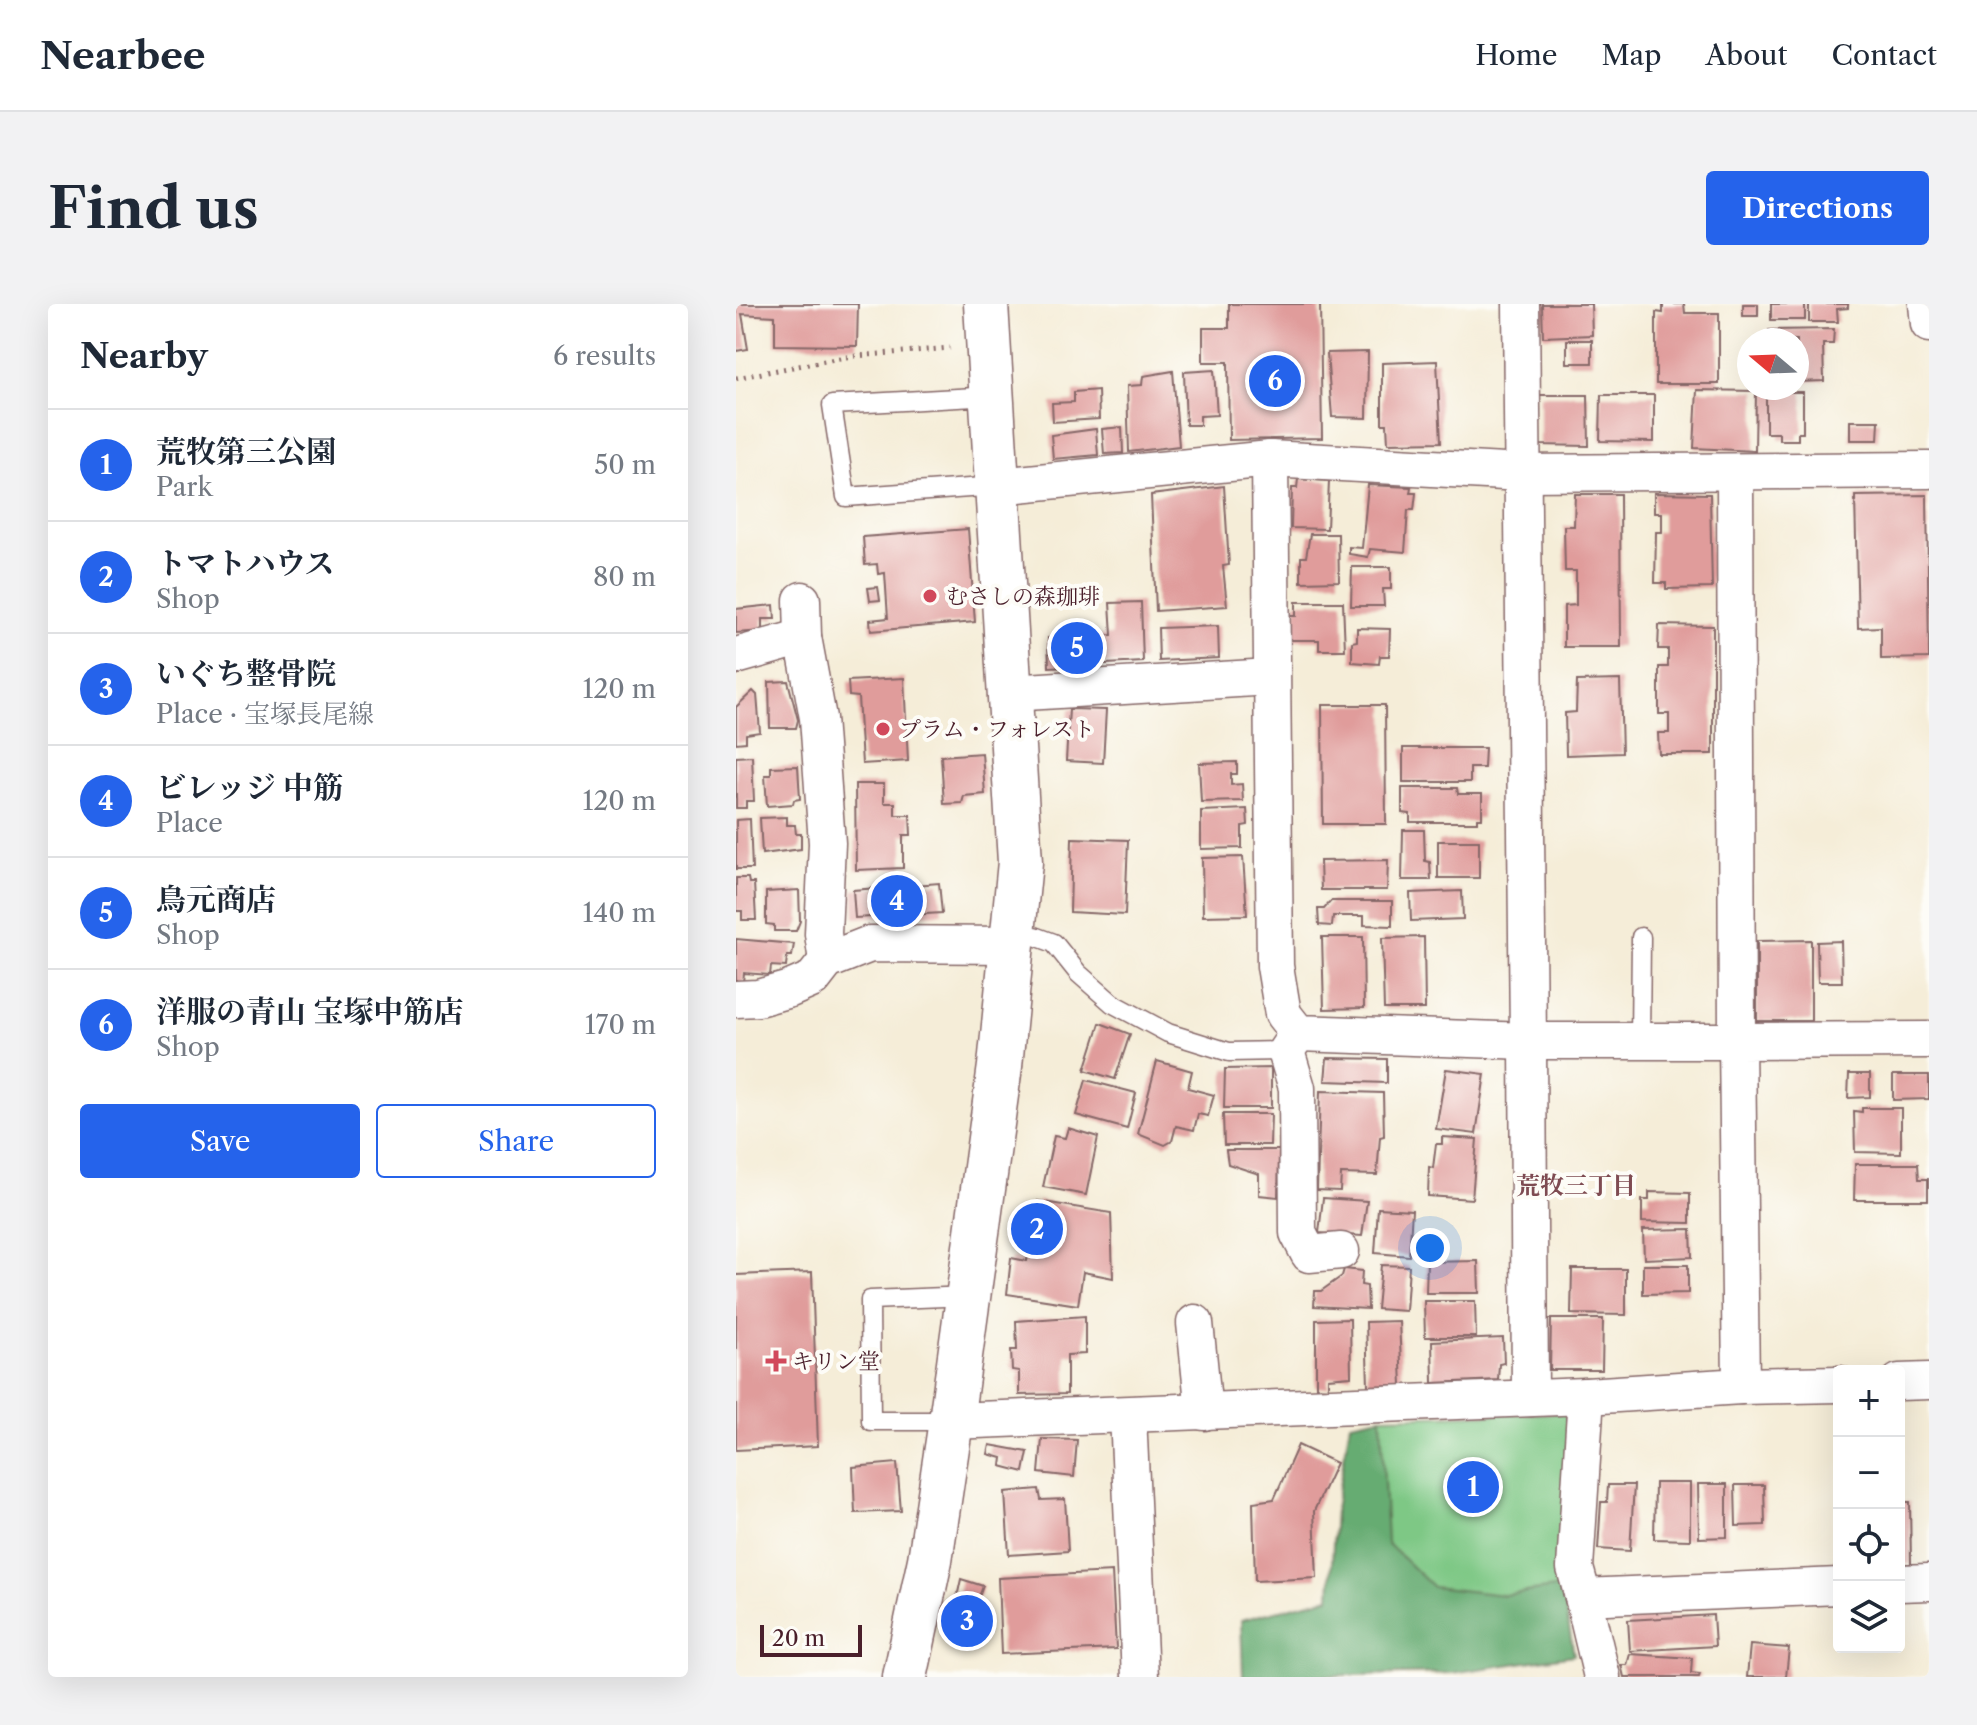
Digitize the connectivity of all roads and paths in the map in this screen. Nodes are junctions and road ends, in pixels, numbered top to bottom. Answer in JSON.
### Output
{"nodes":[{"id":1,"x":986,"y":304,"type":"edge"},
{"id":2,"x":1521,"y":304,"type":"edge"},
{"id":3,"x":1927,"y":304,"type":"edge"},
{"id":4,"x":1929,"y":324,"type":"edge"},
{"id":5,"x":954,"y":348,"type":"dead end"},
{"id":6,"x":736,"y":378,"type":"edge"},
{"id":7,"x":993,"y":396,"type":"junction"},
{"id":8,"x":1270,"y":459,"type":"junction"},
{"id":9,"x":1929,"y":470,"type":"edge"},
{"id":10,"x":1735,"y":472,"type":"junction"},
{"id":11,"x":1522,"y":473,"type":"junction"},
{"id":12,"x":999,"y":486,"type":"junction"},
{"id":13,"x":802,"y":600,"type":"dead end"},
{"id":14,"x":803,"y":637,"type":"junction"},
{"id":15,"x":736,"y":656,"type":"edge"},
{"id":16,"x":1270,"y":677,"type":"junction"},
{"id":17,"x":1010,"y":693,"type":"junction"},
{"id":18,"x":1641,"y":937,"type":"dead end"},
{"id":19,"x":1013,"y":940,"type":"junction"},
{"id":20,"x":827,"y":961,"type":"junction"},
{"id":21,"x":736,"y":999,"type":"edge"},
{"id":22,"x":1929,"y":1040,"type":"edge"},
{"id":23,"x":1528,"y":1041,"type":"junction"},
{"id":24,"x":1737,"y":1041,"type":"junction"},
{"id":25,"x":1292,"y":1042,"type":"junction"},
{"id":26,"x":1640,"y":1043,"type":"junction"},
{"id":27,"x":1318,"y":1262,"type":"dead end"},
{"id":28,"x":969,"y":1296,"type":"junction"},
{"id":29,"x":1195,"y":1323,"type":"dead end"},
{"id":30,"x":1929,"y":1381,"type":"edge"},
{"id":31,"x":1905,"y":1382,"type":"edge"},
{"id":32,"x":1833,"y":1384,"type":"edge"},
{"id":33,"x":1741,"y":1386,"type":"junction"},
{"id":34,"x":1586,"y":1396,"type":"junction"},
{"id":35,"x":1530,"y":1398,"type":"junction"},
{"id":36,"x":1204,"y":1412,"type":"junction"},
{"id":37,"x":1128,"y":1415,"type":"junction"},
{"id":38,"x":951,"y":1421,"type":"junction"},
{"id":39,"x":1929,"y":1582,"type":"edge"},
{"id":40,"x":1905,"y":1583,"type":"edge"},
{"id":41,"x":1833,"y":1586,"type":"edge"},
{"id":42,"x":1583,"y":1597,"type":"junction"},
{"id":43,"x":905,"y":1677,"type":"edge"},
{"id":44,"x":1140,"y":1677,"type":"edge"},
{"id":45,"x":1602,"y":1677,"type":"edge"}],
"edges":[{"from":1,"to":7,"type":"street"},
{"from":2,"to":11,"type":"street"},
{"from":3,"to":4,"type":"street"},
{"from":5,"to":6,"type":"path"},
{"from":7,"to":12,"type":"street"},
{"from":7,"to":12,"type":"lane"},
{"from":8,"to":11,"type":"street"},
{"from":8,"to":12,"type":"street"},
{"from":8,"to":16,"type":"street"},
{"from":9,"to":10,"type":"street"},
{"from":10,"to":11,"type":"street"},
{"from":10,"to":24,"type":"street"},
{"from":11,"to":23,"type":"street"},
{"from":12,"to":17,"type":"street"},
{"from":13,"to":14,"type":"street"},
{"from":14,"to":15,"type":"street"},
{"from":14,"to":20,"type":"street"},
{"from":16,"to":17,"type":"street"},
{"from":16,"to":25,"type":"street"},
{"from":17,"to":19,"type":"street"},
{"from":18,"to":26,"type":"lane"},
{"from":19,"to":20,"type":"street"},
{"from":19,"to":25,"type":"lane"},
{"from":19,"to":28,"type":"street"},
{"from":20,"to":21,"type":"street"},
{"from":22,"to":24,"type":"street"},
{"from":23,"to":25,"type":"street"},
{"from":23,"to":26,"type":"street"},
{"from":23,"to":35,"type":"street"},
{"from":24,"to":26,"type":"street"},
{"from":24,"to":33,"type":"street"},
{"from":25,"to":27,"type":"street"},
{"from":28,"to":38,"type":"street"},
{"from":28,"to":38,"type":"lane"},
{"from":29,"to":36,"type":"street"},
{"from":30,"to":31,"type":"street"},
{"from":32,"to":33,"type":"street"},
{"from":33,"to":34,"type":"street"},
{"from":34,"to":35,"type":"street"},
{"from":34,"to":42,"type":"street"},
{"from":35,"to":36,"type":"street"},
{"from":36,"to":37,"type":"street"},
{"from":37,"to":38,"type":"street"},
{"from":37,"to":44,"type":"street"},
{"from":38,"to":43,"type":"street"},
{"from":39,"to":40,"type":"street"},
{"from":41,"to":42,"type":"street"},
{"from":42,"to":45,"type":"street"}]}
